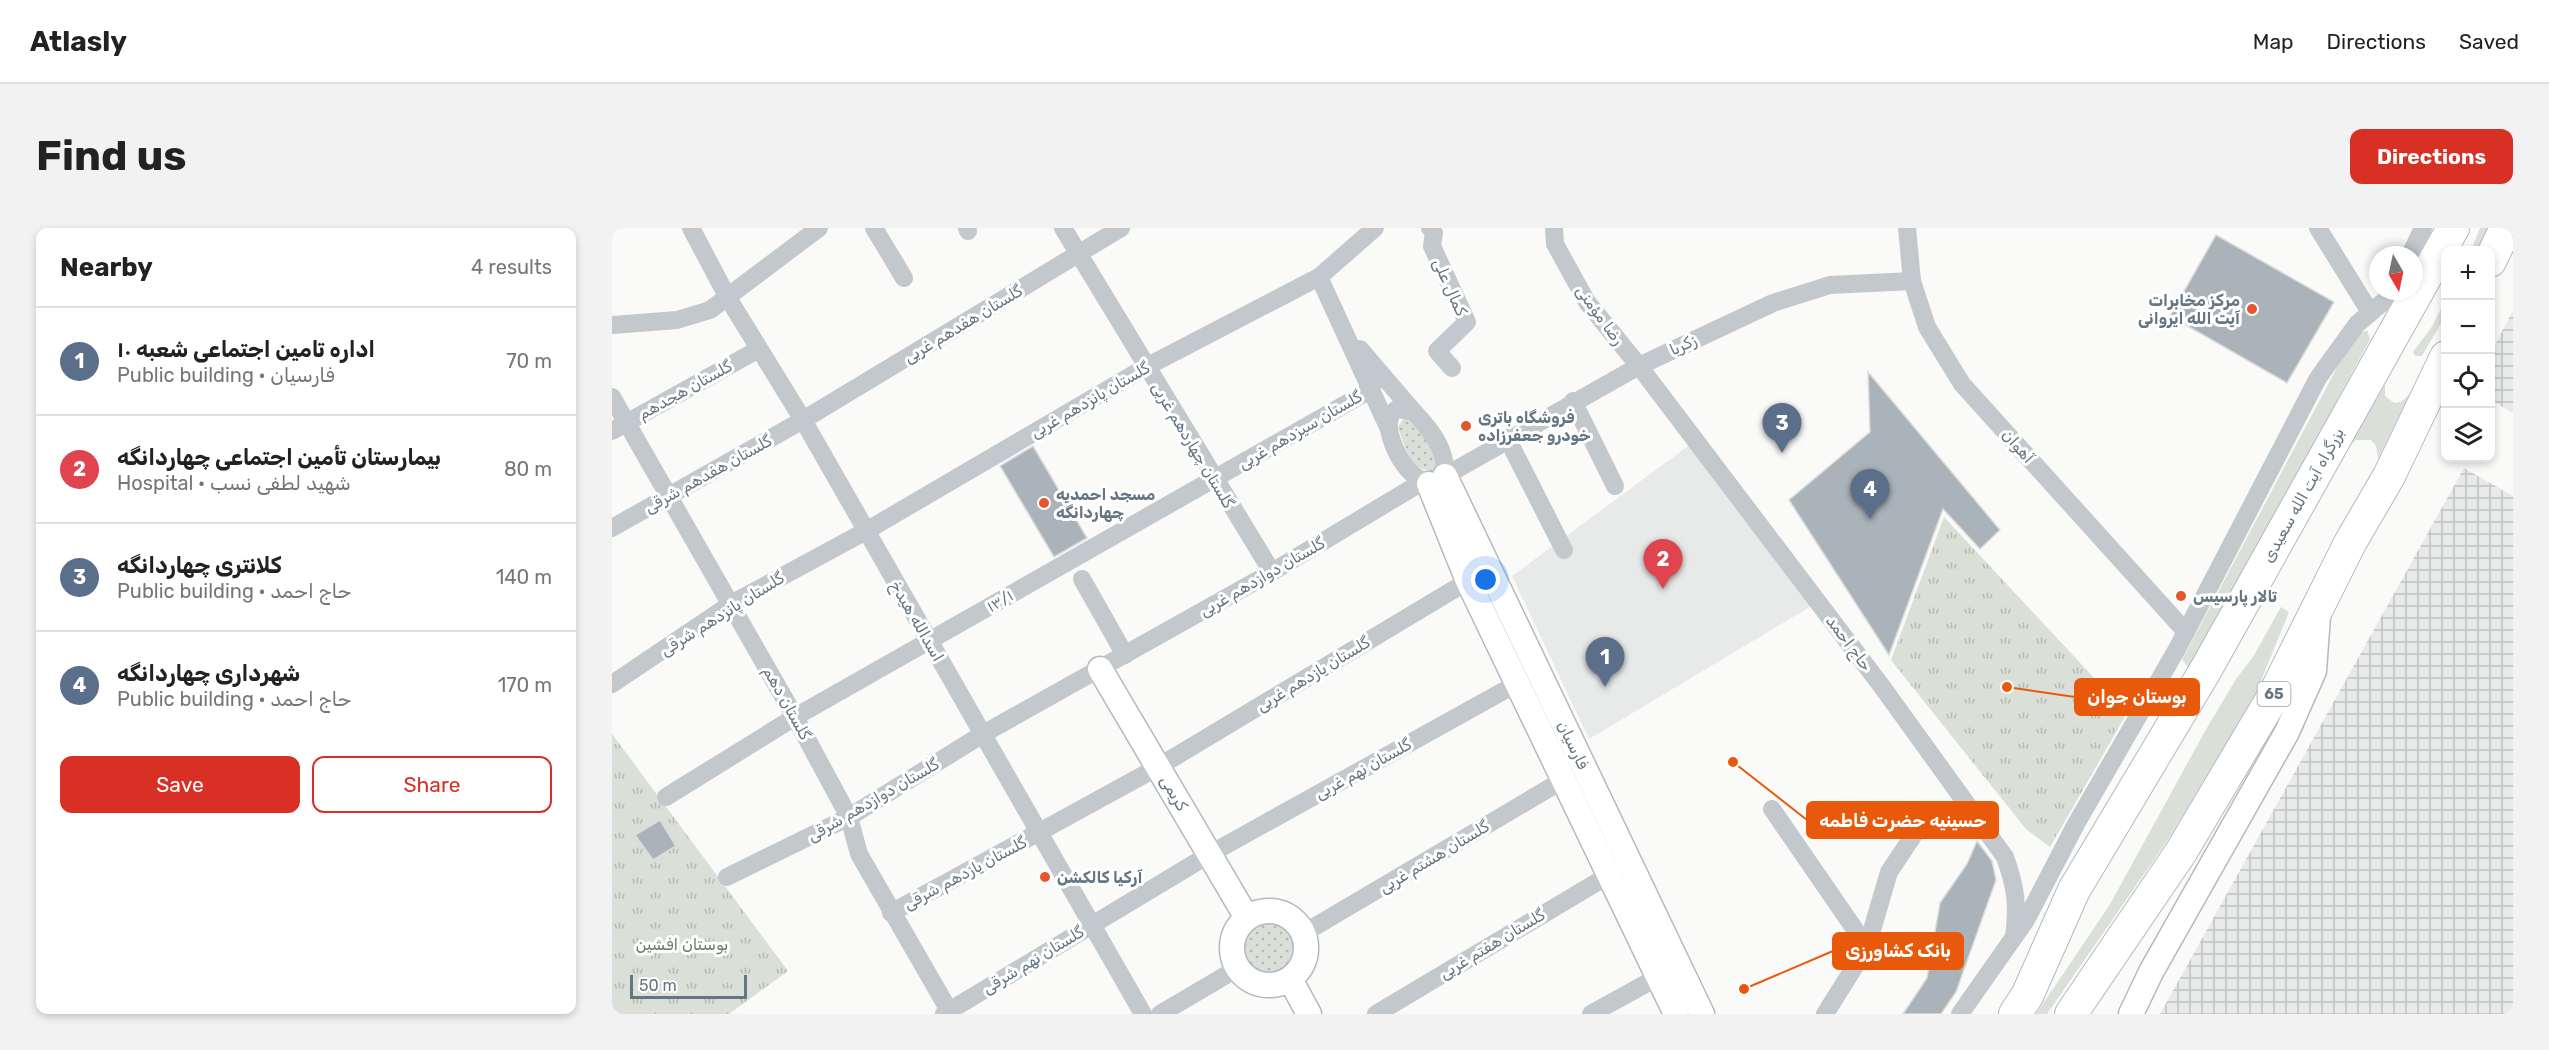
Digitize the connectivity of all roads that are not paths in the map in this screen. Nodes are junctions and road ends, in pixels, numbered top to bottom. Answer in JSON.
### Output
{"nodes":[{"id":1,"x":691,"y":228,"type":"edge"},
{"id":2,"x":819,"y":228,"type":"edge"},
{"id":3,"x":874,"y":228,"type":"edge"},
{"id":4,"x":1063,"y":228,"type":"edge"},
{"id":5,"x":1121,"y":228,"type":"edge"},
{"id":6,"x":1375,"y":228,"type":"edge"},
{"id":7,"x":1430,"y":228,"type":"edge"},
{"id":8,"x":1554,"y":228,"type":"edge"},
{"id":9,"x":1907,"y":228,"type":"edge"},
{"id":10,"x":2318,"y":228,"type":"edge"},
{"id":11,"x":2423,"y":228,"type":"edge"},
{"id":12,"x":2452,"y":228,"type":"edge"},
{"id":13,"x":2506,"y":228,"type":"edge"},
{"id":14,"x":2414,"y":246,"type":"edge"},
{"id":15,"x":2495,"y":251,"type":"edge"},
{"id":16,"x":1078,"y":256,"type":"junction"},
{"id":17,"x":2423,"y":265,"type":"edge"},
{"id":18,"x":1319,"y":277,"type":"junction"},
{"id":19,"x":904,"y":278,"type":"dead end"},
{"id":20,"x":1912,"y":281,"type":"junction"},
{"id":21,"x":728,"y":298,"type":"junction"},
{"id":22,"x":2395,"y":300,"type":"edge"},
{"id":23,"x":2396,"y":300,"type":"edge"},
{"id":24,"x":2370,"y":312,"type":"junction"},
{"id":25,"x":612,"y":324,"type":"edge"},
{"id":26,"x":1345,"y":332,"type":"junction"},
{"id":27,"x":759,"y":349,"type":"junction"},
{"id":28,"x":1639,"y":366,"type":"junction"},
{"id":29,"x":2441,"y":366,"type":"edge"},
{"id":30,"x":1146,"y":367,"type":"junction"},
{"id":31,"x":1452,"y":368,"type":"dead end"},
{"id":32,"x":1372,"y":389,"type":"junction"},
{"id":33,"x":612,"y":397,"type":"edge"},
{"id":34,"x":1573,"y":401,"type":"junction"},
{"id":35,"x":1414,"y":412,"type":"junction"},
{"id":36,"x":803,"y":420,"type":"junction"},
{"id":37,"x":620,"y":427,"type":"edge"},
{"id":38,"x":1388,"y":427,"type":"junction"},
{"id":39,"x":1507,"y":438,"type":"junction"},
{"id":40,"x":1435,"y":474,"type":"junction"},
{"id":41,"x":1214,"y":478,"type":"junction"},
{"id":42,"x":1615,"y":486,"type":"dead end"},
{"id":43,"x":669,"y":496,"type":"junction"},
{"id":44,"x":612,"y":528,"type":"edge"},
{"id":45,"x":866,"y":531,"type":"junction"},
{"id":46,"x":1564,"y":550,"type":"dead end"},
{"id":47,"x":1071,"y":559,"type":"joint"},
{"id":48,"x":1272,"y":572,"type":"junction"},
{"id":49,"x":1082,"y":579,"type":"dead end"},
{"id":50,"x":1468,"y":581,"type":"junction"},
{"id":51,"x":731,"y":604,"type":"junction"},
{"id":52,"x":2318,"y":612,"type":"junction"},
{"id":53,"x":2186,"y":632,"type":"junction"},
{"id":54,"x":930,"y":642,"type":"junction"},
{"id":55,"x":1125,"y":655,"type":"junction"},
{"id":56,"x":1100,"y":669,"type":"junction"},
{"id":57,"x":612,"y":684,"type":"edge"},
{"id":58,"x":1516,"y":684,"type":"junction"},
{"id":59,"x":795,"y":717,"type":"junction"},
{"id":60,"x":983,"y":734,"type":"junction"},
{"id":61,"x":1158,"y":767,"type":"junction"},
{"id":62,"x":1563,"y":780,"type":"junction"},
{"id":63,"x":666,"y":798,"type":"dead end"},
{"id":64,"x":1772,"y":809,"type":"dead end"},
{"id":65,"x":849,"y":818,"type":"junction"},
{"id":66,"x":1923,"y":821,"type":"dead end"},
{"id":67,"x":1039,"y":833,"type":"junction"},
{"id":68,"x":1210,"y":854,"type":"junction"},
{"id":69,"x":1609,"y":875,"type":"junction"},
{"id":70,"x":728,"y":877,"type":"dead end"},
{"id":71,"x":2074,"y":890,"type":"junction"},
{"id":72,"x":891,"y":913,"type":"junction"},
{"id":73,"x":1247,"y":918,"type":"junction"},
{"id":74,"x":2026,"y":920,"type":"junction"},
{"id":75,"x":1092,"y":924,"type":"junction"},
{"id":76,"x":1304,"y":933,"type":"junction"},
{"id":77,"x":2014,"y":937,"type":"junction"},
{"id":78,"x":1867,"y":947,"type":"junction"},
{"id":79,"x":1238,"y":968,"type":"junction"},
{"id":80,"x":1658,"y":976,"type":"junction"},
{"id":81,"x":1290,"y":979,"type":"junction"},
{"id":82,"x":948,"y":1013,"type":"edge"},
{"id":83,"x":1143,"y":1014,"type":"edge"},
{"id":84,"x":1160,"y":1014,"type":"edge"},
{"id":85,"x":1309,"y":1014,"type":"edge"},
{"id":86,"x":1376,"y":1014,"type":"edge"},
{"id":87,"x":1592,"y":1014,"type":"edge"},
{"id":88,"x":1676,"y":1014,"type":"edge"},
{"id":89,"x":1702,"y":1014,"type":"edge"},
{"id":90,"x":1825,"y":1014,"type":"edge"},
{"id":91,"x":1960,"y":1014,"type":"edge"},
{"id":92,"x":2015,"y":1014,"type":"edge"},
{"id":93,"x":2071,"y":1014,"type":"edge"},
{"id":94,"x":2131,"y":1014,"type":"edge"}],
"edges":[{"from":1,"to":21,"type":"street","name":"اسدالله هیدخ"},
{"from":2,"to":21,"type":"street"},
{"from":3,"to":19,"type":"street"},
{"from":4,"to":16,"type":"street","name":"گلستان چهاردهم غربی"},
{"from":5,"to":16,"type":"street","name":"گلستان هفدهم غربی"},
{"from":6,"to":18,"type":"street"},
{"from":7,"to":31,"type":"street","name":"کمال علی"},
{"from":8,"to":28,"type":"street","name":"رضا مؤمنی"},
{"from":9,"to":20,"type":"street","name":"آهوان"},
{"from":10,"to":24,"type":"street"},
{"from":11,"to":14,"type":"street"},
{"from":12,"to":17,"type":"highway","name":"بزرگراه آیت الله سعیدی"},
{"from":13,"to":15,"type":"highway"},
{"from":16,"to":30,"type":"street","name":"گلستان چهاردهم غربی"},
{"from":16,"to":36,"type":"street","name":"گلستان هفدهم غربی"},
{"from":18,"to":26,"type":"street"},
{"from":18,"to":30,"type":"street","name":"گلستان پانزدهم غربی"},
{"from":20,"to":28,"type":"street","name":"زکریا"},
{"from":20,"to":53,"type":"street","name":"آهوان"},
{"from":21,"to":25,"type":"street"},
{"from":21,"to":27,"type":"street","name":"اسدالله هیدخ"},
{"from":22,"to":24,"type":"street"},
{"from":23,"to":71,"type":"highway","name":"بزرگراه آیت الله سعیدی"},
{"from":24,"to":53,"type":"street"},
{"from":26,"to":32,"type":"street"},
{"from":26,"to":35,"type":"street"},
{"from":27,"to":36,"type":"street","name":"اسدالله هیدخ"},
{"from":27,"to":37,"type":"street","name":"گلستان هجدهم"},
{"from":28,"to":34,"type":"street","name":"زکریا"},
{"from":28,"to":77,"type":"street","name":"حاج احمد"},
{"from":29,"to":52,"type":"highway","number":"65"},
{"from":30,"to":41,"type":"street","name":"گلستان چهاردهم غربی"},
{"from":30,"to":45,"type":"street","name":"گلستان پانزدهم غربی"},
{"from":32,"to":38,"type":"street"},
{"from":32,"to":41,"type":"street","name":"گلستان سیزدهم غربی"},
{"from":33,"to":37,"type":"street","name":"گلستان دهم"},
{"from":34,"to":39,"type":"street","name":"زکریا"},
{"from":34,"to":42,"type":"street"},
{"from":35,"to":38,"type":"street"},
{"from":35,"to":40,"type":"street"},
{"from":36,"to":43,"type":"street","name":"گلستان هفدهم شرقی"},
{"from":36,"to":45,"type":"street","name":"اسدالله هیدخ"},
{"from":37,"to":43,"type":"street","name":"گلستان دهم"},
{"from":38,"to":40,"type":"street"},
{"from":39,"to":40,"type":"street","name":"زکریا"},
{"from":39,"to":46,"type":"street"},
{"from":40,"to":48,"type":"street","name":"گلستان دوازدهم غربی"},
{"from":40,"to":50,"type":"street","name":"فارسیان"},
{"from":40,"to":89,"type":"street","name":"فارسیان"},
{"from":41,"to":47,"type":"street","name":"گلستان سیزدهم غربی"},
{"from":41,"to":48,"type":"street","name":"گلستان چهاردهم غربی"},
{"from":43,"to":44,"type":"street","name":"گلستان هفدهم شرقی"},
{"from":43,"to":51,"type":"street","name":"گلستان دهم"},
{"from":45,"to":51,"type":"street","name":"گلستان پانزدهم شرقی"},
{"from":45,"to":54,"type":"street","name":"اسدالله هیدخ"},
{"from":47,"to":54,"type":"street","name":"۱۳/۱"},
{"from":48,"to":55,"type":"street","name":"گلستان دوازدهم غربی"},
{"from":49,"to":55,"type":"street"},
{"from":50,"to":58,"type":"street","name":"فارسیان"},
{"from":50,"to":61,"type":"street","name":"گلستان یازدهم غربی"},
{"from":51,"to":57,"type":"street","name":"گلستان پانزدهم شرقی"},
{"from":51,"to":59,"type":"street","name":"گلستان دهم"},
{"from":52,"to":93,"type":"highway","number":"65"},
{"from":52,"to":94,"type":"street"},
{"from":53,"to":74,"type":"street"},
{"from":54,"to":59,"type":"street","name":"۱۳/۱"},
{"from":54,"to":60,"type":"street","name":"اسدالله هیدخ"},
{"from":55,"to":56,"type":"street","name":"گلستان دوازدهم غربی"},
{"from":56,"to":60,"type":"street","name":"گلستان دوازدهم شرقی"},
{"from":56,"to":61,"type":"street","name":"کریمی"},
{"from":58,"to":62,"type":"street","name":"فارسیان"},
{"from":58,"to":68,"type":"street","name":"گلستان نهم غربی"},
{"from":59,"to":63,"type":"street","name":"۱۳/۱"},
{"from":59,"to":65,"type":"street","name":"گلستان دهم"},
{"from":60,"to":65,"type":"street","name":"گلستان دوازدهم شرقی"},
{"from":60,"to":67,"type":"street","name":"اسدالله هیدخ"},
{"from":61,"to":67,"type":"street","name":"گلستان یازدهم غربی"},
{"from":61,"to":68,"type":"street","name":"کریمی"},
{"from":62,"to":69,"type":"street","name":"فارسیان"},
{"from":62,"to":76,"type":"street","name":"گلستان هشتم غربی"},
{"from":64,"to":78,"type":"street"},
{"from":65,"to":70,"type":"street","name":"گلستان دوازدهم شرقی"},
{"from":65,"to":72,"type":"street","name":"گلستان دهم"},
{"from":66,"to":78,"type":"street"},
{"from":67,"to":72,"type":"street","name":"گلستان یازدهم شرقی"},
{"from":67,"to":75,"type":"street","name":"اسدالله هیدخ"},
{"from":68,"to":73,"type":"street","name":"کریمی"},
{"from":68,"to":75,"type":"street","name":"گلستان نهم غربی"},
{"from":69,"to":80,"type":"street","name":"فارسیان"},
{"from":69,"to":86,"type":"street","name":"گلستان هفتم غربی"},
{"from":71,"to":74,"type":"street"},
{"from":71,"to":92,"type":"highway","name":"بزرگراه آیت الله سعیدی"},
{"from":72,"to":82,"type":"street","name":"گلستان دهم"},
{"from":73,"to":76,"type":"street"},
{"from":73,"to":79,"type":"street"},
{"from":74,"to":77,"type":"street"},
{"from":75,"to":82,"type":"street","name":"گلستان نهم شرقی"},
{"from":75,"to":83,"type":"street","name":"اسدالله هیدخ"},
{"from":76,"to":81,"type":"street"},
{"from":77,"to":91,"type":"street"},
{"from":78,"to":90,"type":"street"},
{"from":79,"to":81,"type":"street"},
{"from":79,"to":84,"type":"street"},
{"from":80,"to":87,"type":"street"},
{"from":80,"to":88,"type":"street","name":"فارسیان"},
{"from":81,"to":85,"type":"street"}]}
